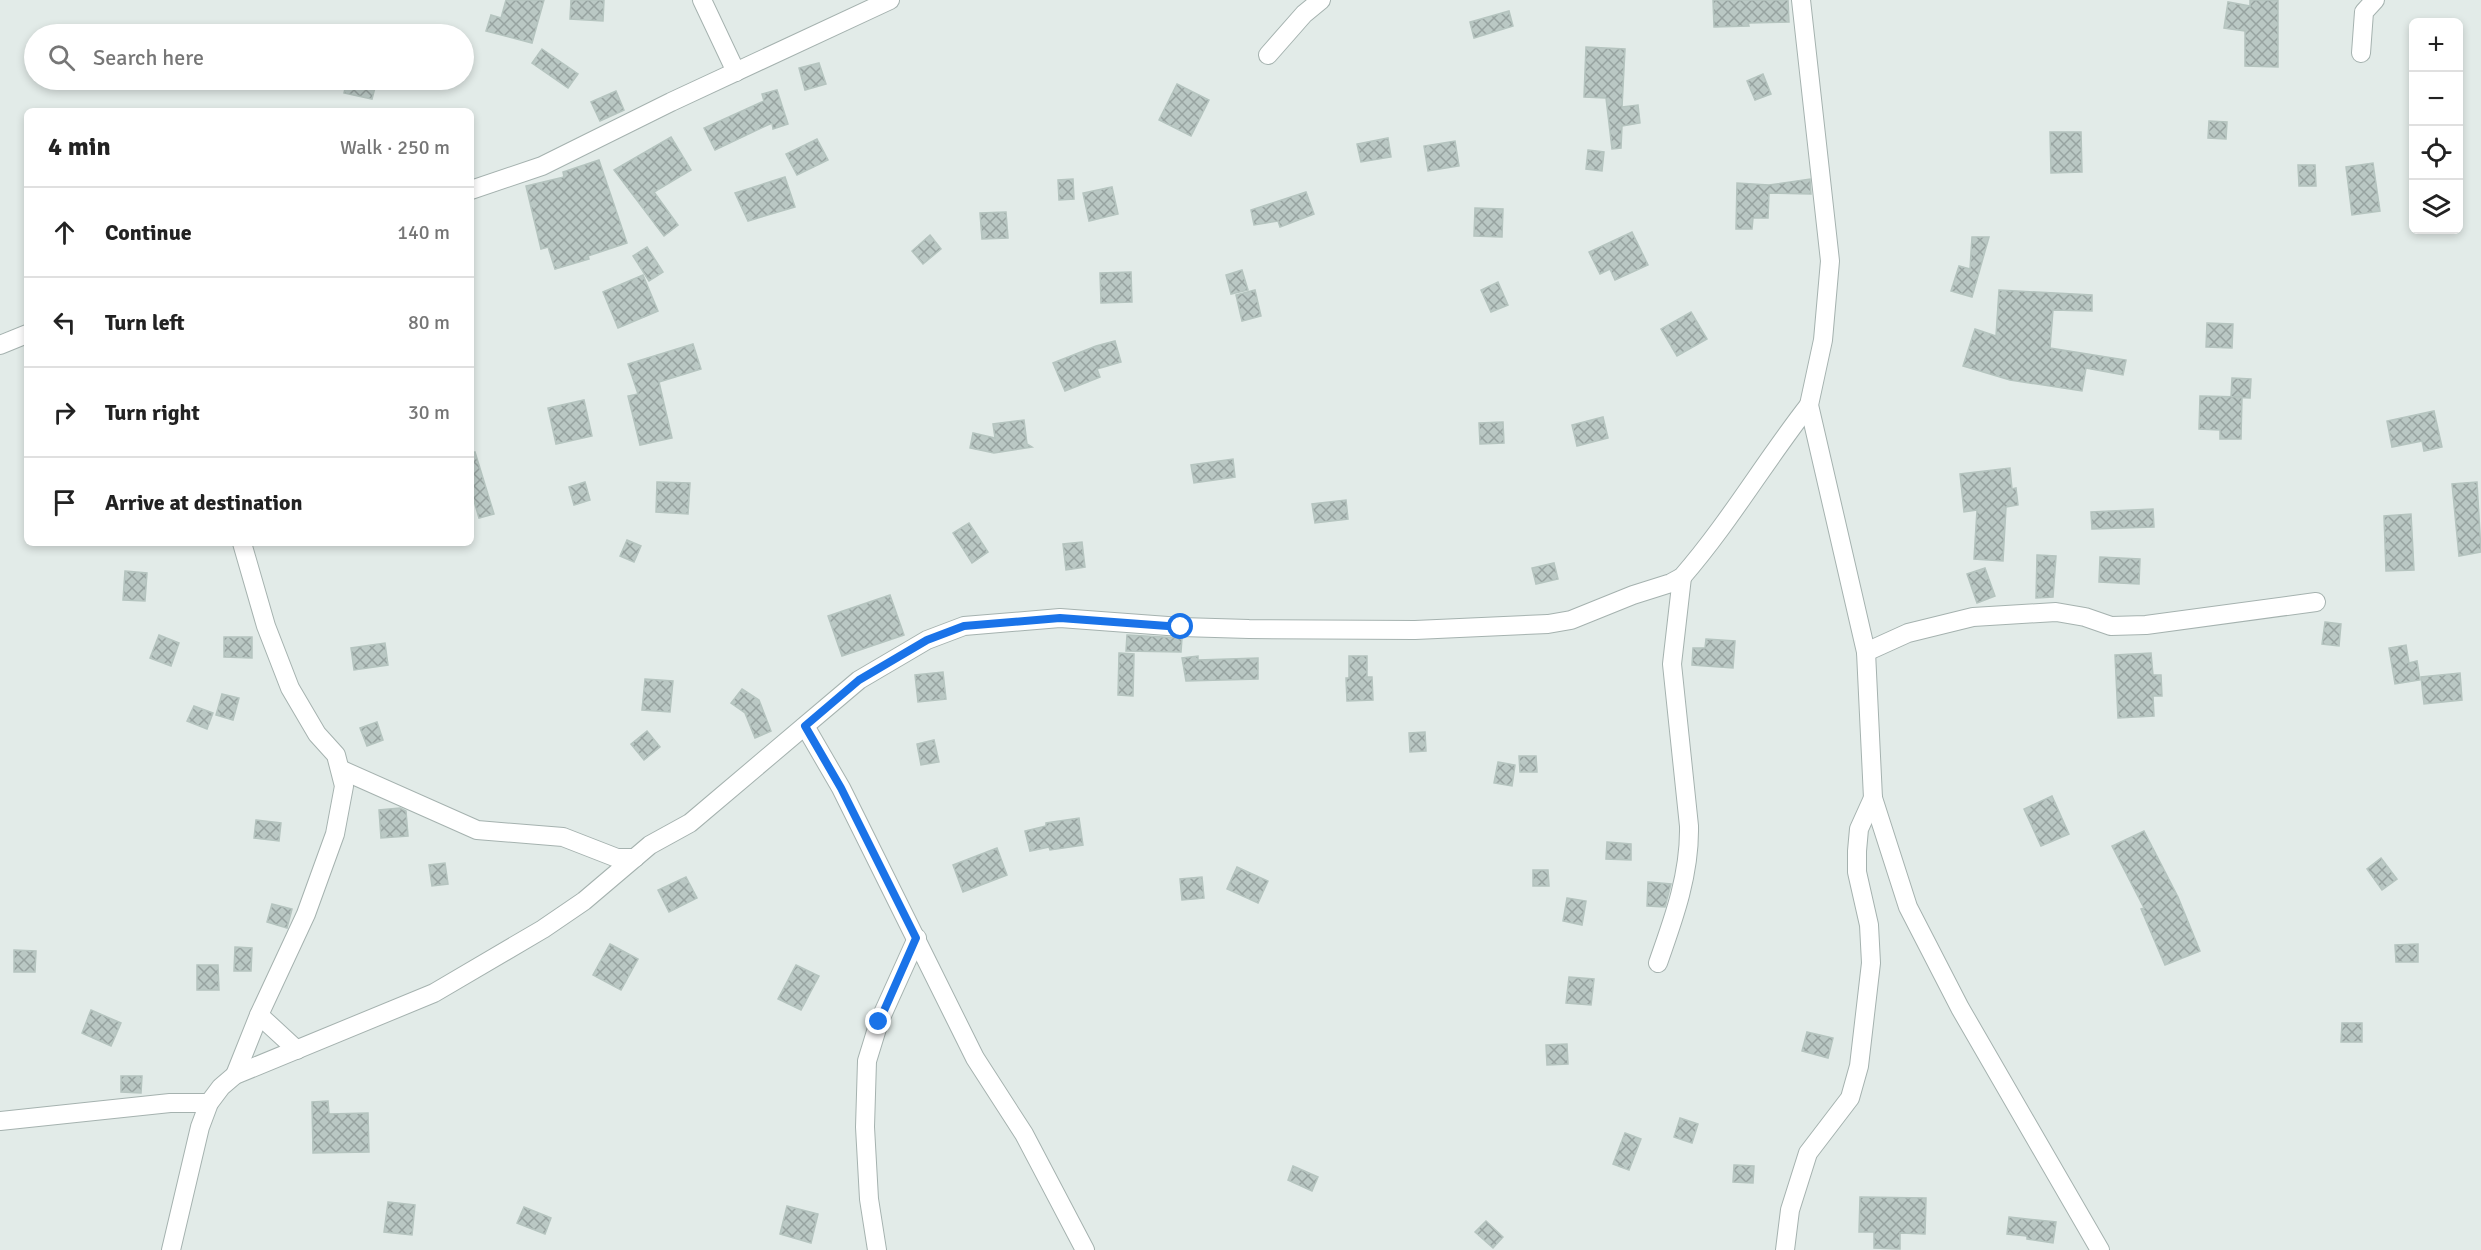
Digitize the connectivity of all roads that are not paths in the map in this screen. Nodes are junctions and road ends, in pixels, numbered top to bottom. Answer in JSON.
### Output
{"nodes":[{"id":1,"x":702,"y":0,"type":"edge"},
{"id":2,"x":890,"y":0,"type":"edge"},
{"id":3,"x":1321,"y":0,"type":"edge"},
{"id":4,"x":1801,"y":0,"type":"edge"},
{"id":5,"x":2375,"y":0,"type":"edge"},
{"id":6,"x":2361,"y":53,"type":"dead end"},
{"id":7,"x":1268,"y":55,"type":"dead end"},
{"id":8,"x":736,"y":72,"type":"junction"},
{"id":9,"x":474,"y":189,"type":"edge"},
{"id":10,"x":24,"y":335,"type":"edge"},
{"id":11,"x":0,"y":345,"type":"edge"},
{"id":12,"x":1809,"y":405,"type":"junction"},
{"id":13,"x":243,"y":546,"type":"edge"},
{"id":14,"x":1682,"y":577,"type":"junction"},
{"id":15,"x":2316,"y":602,"type":"dead end"},
{"id":16,"x":1866,"y":652,"type":"junction"},
{"id":17,"x":805,"y":726,"type":"junction"},
{"id":18,"x":342,"y":770,"type":"junction"},
{"id":19,"x":1873,"y":798,"type":"junction"},
{"id":20,"x":635,"y":858,"type":"junction"},
{"id":21,"x":916,"y":938,"type":"junction"},
{"id":22,"x":1658,"y":963,"type":"dead end"},
{"id":23,"x":259,"y":1015,"type":"junction"},
{"id":24,"x":297,"y":1050,"type":"junction"},
{"id":25,"x":235,"y":1075,"type":"junction"},
{"id":26,"x":209,"y":1103,"type":"junction"},
{"id":27,"x":0,"y":1121,"type":"edge"},
{"id":28,"x":171,"y":1250,"type":"edge"},
{"id":29,"x":877,"y":1250,"type":"edge"},
{"id":30,"x":1085,"y":1250,"type":"edge"},
{"id":31,"x":1785,"y":1250,"type":"edge"},
{"id":32,"x":2100,"y":1250,"type":"edge"}],
"edges":[{"from":1,"to":8,"type":"street"},
{"from":2,"to":8,"type":"street"},
{"from":3,"to":7,"type":"street"},
{"from":4,"to":12,"type":"street"},
{"from":5,"to":6,"type":"street"},
{"from":8,"to":9,"type":"street"},
{"from":10,"to":11,"type":"street"},
{"from":12,"to":14,"type":"street"},
{"from":12,"to":16,"type":"street"},
{"from":13,"to":18,"type":"street"},
{"from":14,"to":17,"type":"street"},
{"from":14,"to":22,"type":"street"},
{"from":15,"to":16,"type":"street"},
{"from":16,"to":19,"type":"street"},
{"from":17,"to":20,"type":"street"},
{"from":17,"to":21,"type":"street"},
{"from":18,"to":20,"type":"street"},
{"from":18,"to":23,"type":"street"},
{"from":19,"to":31,"type":"street"},
{"from":19,"to":32,"type":"street"},
{"from":20,"to":24,"type":"street"},
{"from":21,"to":29,"type":"street"},
{"from":21,"to":30,"type":"street"},
{"from":23,"to":24,"type":"street"},
{"from":23,"to":25,"type":"street"},
{"from":24,"to":25,"type":"street"},
{"from":25,"to":26,"type":"street"},
{"from":26,"to":27,"type":"street"},
{"from":26,"to":28,"type":"street"}]}
